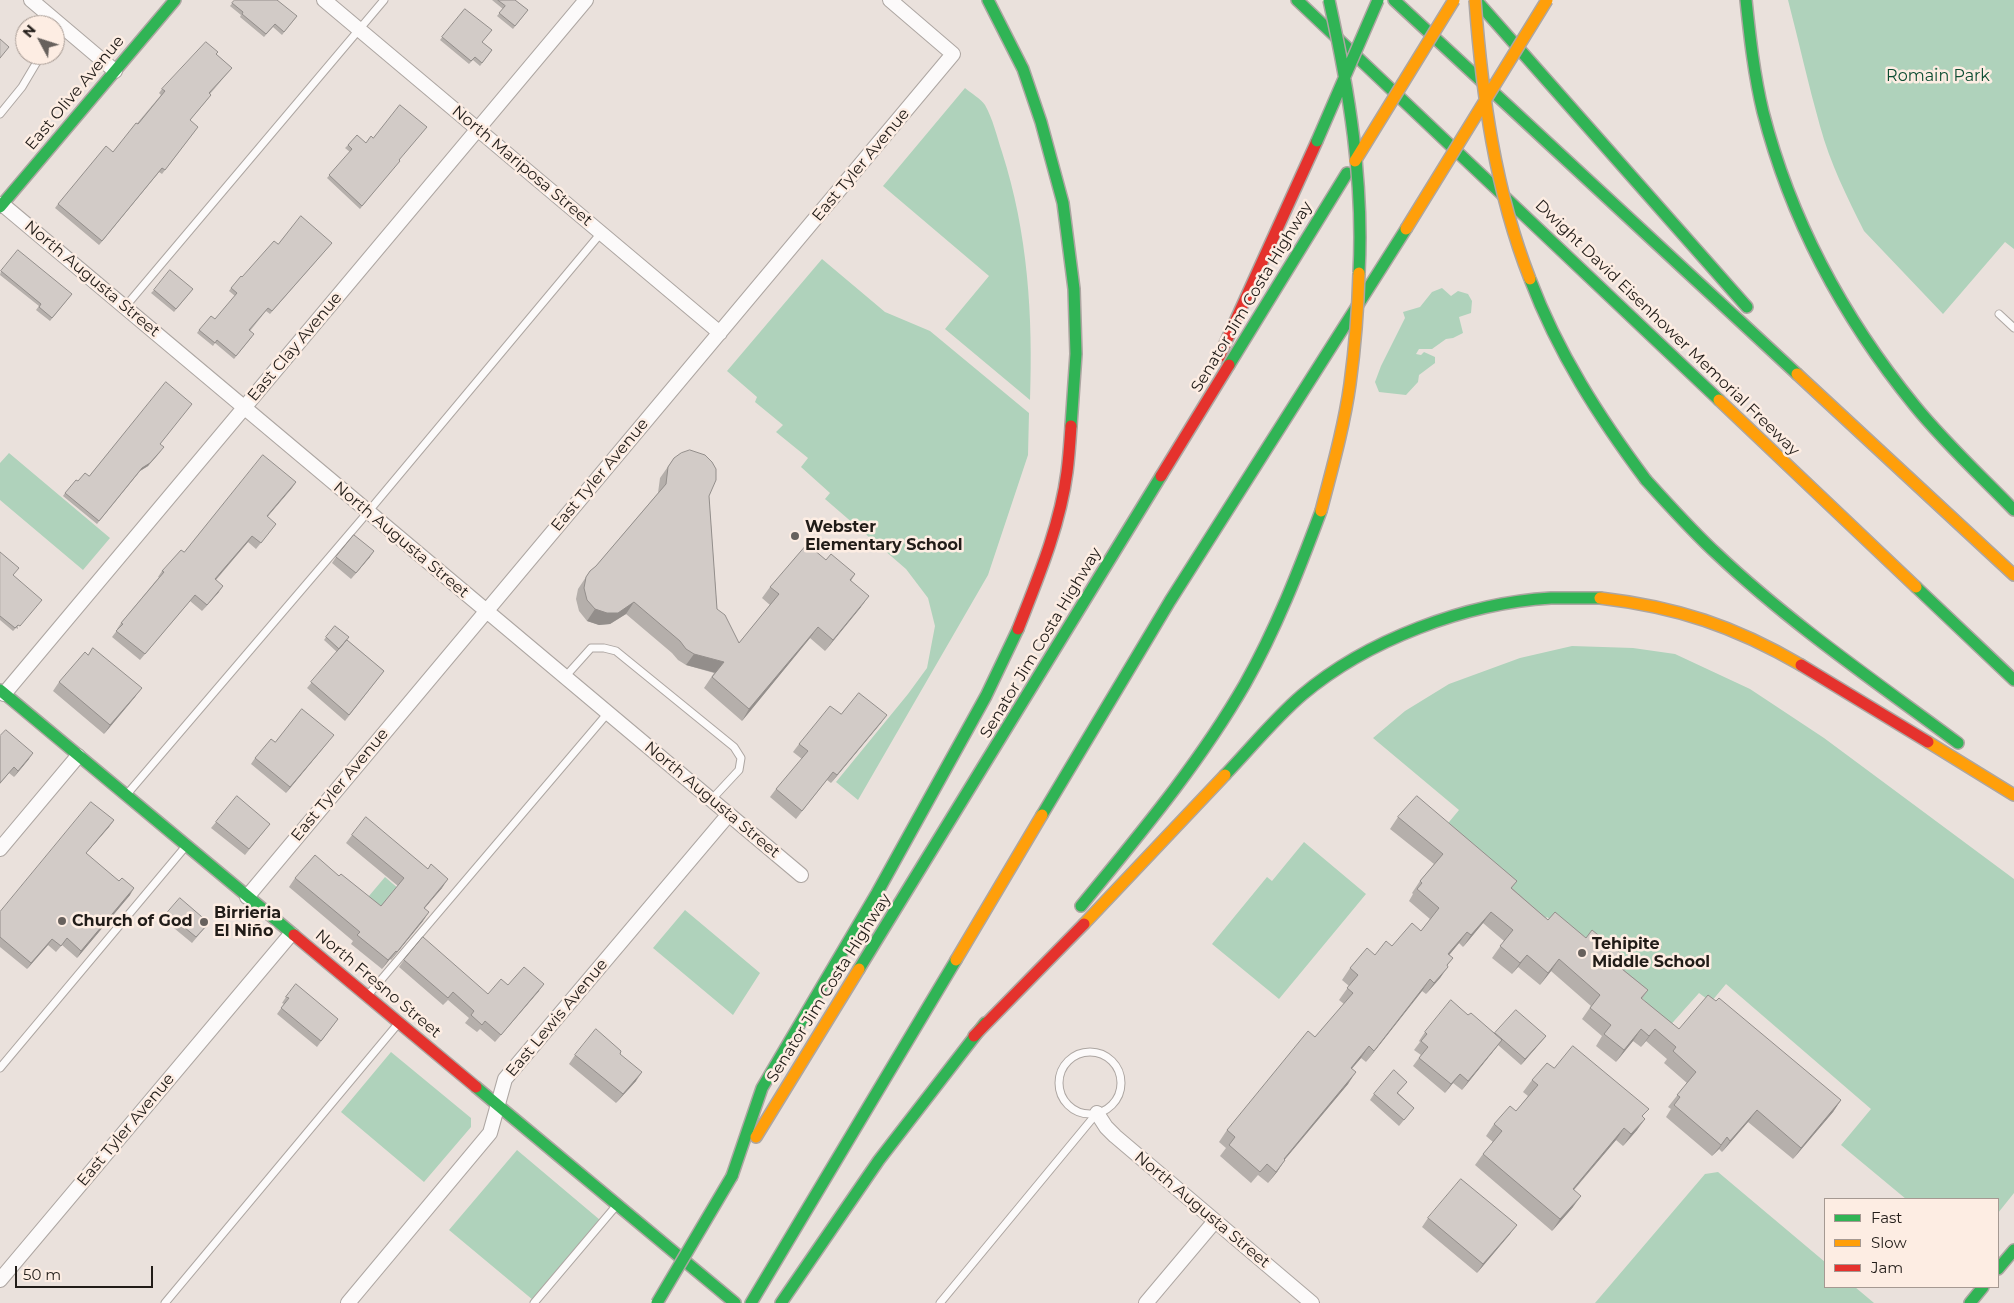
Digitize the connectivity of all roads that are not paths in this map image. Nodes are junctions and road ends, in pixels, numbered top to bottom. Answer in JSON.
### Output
{"nodes":[{"id":1,"x":31,"y":0,"type":"edge"},
{"id":2,"x":174,"y":0,"type":"edge"},
{"id":3,"x":324,"y":0,"type":"edge"},
{"id":4,"x":384,"y":0,"type":"edge"},
{"id":5,"x":586,"y":0,"type":"edge"},
{"id":6,"x":890,"y":0,"type":"edge"},
{"id":7,"x":988,"y":0,"type":"edge"},
{"id":8,"x":1297,"y":0,"type":"edge"},
{"id":9,"x":1329,"y":0,"type":"edge"},
{"id":10,"x":1378,"y":0,"type":"edge"},
{"id":11,"x":1394,"y":0,"type":"edge"},
{"id":12,"x":1454,"y":0,"type":"edge"},
{"id":13,"x":1476,"y":0,"type":"edge"},
{"id":14,"x":1547,"y":0,"type":"edge"},
{"id":15,"x":1746,"y":0,"type":"edge"},
{"id":16,"x":44,"y":15,"type":"edge"},
{"id":17,"x":359,"y":30,"type":"junction"},
{"id":18,"x":65,"y":35,"type":"edge"},
{"id":19,"x":35,"y":65,"type":"edge"},
{"id":20,"x":116,"y":71,"type":"junction"},
{"id":21,"x":0,"y":114,"type":"edge"},
{"id":22,"x":478,"y":130,"type":"junction"},
{"id":23,"x":1,"y":206,"type":"edge"},
{"id":24,"x":601,"y":233,"type":"junction"},
{"id":25,"x":125,"y":307,"type":"junction"},
{"id":26,"x":1999,"y":314,"type":"dead end"},
{"id":27,"x":1754,"y":316,"type":"dead end"},
{"id":28,"x":2014,"y":328,"type":"edge"},
{"id":29,"x":1767,"y":330,"type":"dead end"},
{"id":30,"x":720,"y":333,"type":"junction"},
{"id":31,"x":244,"y":408,"type":"junction"},
{"id":32,"x":1840,"y":413,"type":"junction"},
{"id":33,"x":1173,"y":457,"type":"junction"},
{"id":34,"x":2014,"y":510,"type":"edge"},
{"id":35,"x":368,"y":512,"type":"junction"},
{"id":36,"x":2014,"y":575,"type":"edge"},
{"id":37,"x":486,"y":611,"type":"junction"},
{"id":38,"x":564,"y":677,"type":"junction"},
{"id":39,"x":2014,"y":680,"type":"edge"},
{"id":40,"x":2,"y":692,"type":"edge"},
{"id":41,"x":608,"y":714,"type":"junction"},
{"id":42,"x":1968,"y":750,"type":"dead end"},
{"id":43,"x":78,"y":756,"type":"junction"},
{"id":44,"x":1983,"y":762,"type":"dead end"},
{"id":45,"x":2014,"y":786,"type":"edge"},
{"id":46,"x":126,"y":795,"type":"junction"},
{"id":47,"x":2014,"y":795,"type":"edge"},
{"id":48,"x":712,"y":800,"type":"junction"},
{"id":49,"x":729,"y":814,"type":"junction"},
{"id":50,"x":186,"y":846,"type":"junction"},
{"id":51,"x":0,"y":849,"type":"edge"},
{"id":52,"x":802,"y":875,"type":"dead end"},
{"id":53,"x":247,"y":896,"type":"junction"},
{"id":54,"x":1075,"y":913,"type":"dead end"},
{"id":55,"x":292,"y":934,"type":"junction"},
{"id":56,"x":1056,"y":936,"type":"dead end"},
{"id":57,"x":367,"y":996,"type":"junction"},
{"id":58,"x":399,"y":1023,"type":"junction"},
{"id":59,"x":974,"y":1036,"type":"junction"},
{"id":60,"x":0,"y":1068,"type":"edge"},
{"id":61,"x":498,"y":1106,"type":"junction"},
{"id":62,"x":1097,"y":1113,"type":"junction"},
{"id":63,"x":732,"y":1176,"type":"junction"},
{"id":64,"x":617,"y":1205,"type":"junction"},
{"id":65,"x":1215,"y":1221,"type":"junction"},
{"id":66,"x":2014,"y":1250,"type":"edge"},
{"id":67,"x":1999,"y":1268,"type":"edge"},
{"id":68,"x":0,"y":1280,"type":"edge"},
{"id":69,"x":1982,"y":1288,"type":"edge"},
{"id":70,"x":165,"y":1303,"type":"edge"},
{"id":71,"x":348,"y":1303,"type":"edge"},
{"id":72,"x":534,"y":1303,"type":"edge"},
{"id":73,"x":657,"y":1303,"type":"edge"},
{"id":74,"x":735,"y":1303,"type":"edge"},
{"id":75,"x":752,"y":1303,"type":"edge"},
{"id":76,"x":781,"y":1303,"type":"edge"},
{"id":77,"x":940,"y":1303,"type":"edge"},
{"id":78,"x":1146,"y":1303,"type":"edge"},
{"id":79,"x":1312,"y":1303,"type":"edge"},
{"id":80,"x":1970,"y":1303,"type":"edge"}],
"edges":[{"from":1,"to":16,"type":"street"},
{"from":2,"to":20,"type":"main road","name":"East Olive Avenue"},
{"from":3,"to":17,"type":"street","name":"North Mariposa Street"},
{"from":4,"to":17,"type":"lane"},
{"from":5,"to":22,"type":"street","name":"East Clay Avenue"},
{"from":6,"to":30,"type":"street","name":"East Tyler Avenue"},
{"from":7,"to":63,"type":"main road"},
{"from":8,"to":39,"type":"main road","name":"Dwight David Eisenhower Memorial Freeway"},
{"from":9,"to":54,"type":"main road","bridge":true},
{"from":10,"to":33,"type":"main road","bridge":true},
{"from":11,"to":32,"type":"main road"},
{"from":12,"to":33,"type":"main road","name":"Senator Jim Costa Highway","bridge":true},
{"from":13,"to":27,"type":"main road"},
{"from":13,"to":42,"type":"main road","bridge":true},
{"from":14,"to":75,"type":"main road","bridge":true},
{"from":15,"to":34,"type":"main road"},
{"from":17,"to":22,"type":"street","name":"North Mariposa Street"},
{"from":17,"to":25,"type":"lane"},
{"from":18,"to":20,"type":"street"},
{"from":19,"to":21,"type":"lane"},
{"from":20,"to":23,"type":"main road","name":"East Olive Avenue"},
{"from":22,"to":24,"type":"street","name":"North Mariposa Street"},
{"from":22,"to":31,"type":"street","name":"East Clay Avenue"},
{"from":23,"to":25,"type":"street","name":"North Augusta Street"},
{"from":24,"to":30,"type":"street","name":"North Mariposa Street"},
{"from":24,"to":35,"type":"lane"},
{"from":25,"to":31,"type":"street","name":"North Augusta Street"},
{"from":26,"to":28,"type":"lane"},
{"from":29,"to":32,"type":"main road"},
{"from":30,"to":37,"type":"street","name":"East Tyler Avenue"},
{"from":31,"to":35,"type":"street","name":"North Augusta Street"},
{"from":31,"to":40,"type":"street","name":"East Clay Avenue"},
{"from":32,"to":36,"type":"main road"},
{"from":33,"to":63,"type":"main road","name":"Senator Jim Costa Highway"},
{"from":35,"to":37,"type":"street","name":"North Augusta Street"},
{"from":35,"to":46,"type":"lane"},
{"from":37,"to":38,"type":"street","name":"North Augusta Street"},
{"from":37,"to":53,"type":"street","name":"East Tyler Avenue"},
{"from":38,"to":41,"type":"street","name":"North Augusta Street"},
{"from":38,"to":48,"type":"lane"},
{"from":40,"to":43,"type":"main road","name":"North Fresno Street"},
{"from":41,"to":48,"type":"street","name":"North Augusta Street"},
{"from":41,"to":57,"type":"lane"},
{"from":43,"to":46,"type":"main road","name":"North Fresno Street"},
{"from":43,"to":51,"type":"street"},
{"from":44,"to":45,"type":"main road"},
{"from":46,"to":50,"type":"main road","name":"North Fresno Street"},
{"from":47,"to":59,"type":"main road"},
{"from":48,"to":49,"type":"street","name":"North Augusta Street"},
{"from":49,"to":52,"type":"street","name":"North Augusta Street"},
{"from":49,"to":61,"type":"street","name":"East Lewis Avenue"},
{"from":50,"to":53,"type":"main road","name":"North Fresno Street"},
{"from":50,"to":60,"type":"lane"},
{"from":53,"to":55,"type":"main road","name":"North Fresno Street"},
{"from":55,"to":57,"type":"main road","name":"North Fresno Street"},
{"from":55,"to":68,"type":"street","name":"East Tyler Avenue"},
{"from":56,"to":59,"type":"main road"},
{"from":57,"to":58,"type":"main road","name":"North Fresno Street"},
{"from":58,"to":61,"type":"main road","name":"North Fresno Street"},
{"from":58,"to":70,"type":"lane"},
{"from":59,"to":76,"type":"main road"},
{"from":61,"to":64,"type":"main road","name":"North Fresno Street"},
{"from":61,"to":71,"type":"street","name":"East Lewis Avenue"},
{"from":62,"to":62,"type":"lane"},
{"from":62,"to":65,"type":"street","name":"North Augusta Street"},
{"from":62,"to":77,"type":"lane"},
{"from":63,"to":73,"type":"main road","name":"Senator Jim Costa Highway","bridge":true},
{"from":64,"to":72,"type":"lane"},
{"from":64,"to":74,"type":"main road","name":"North Fresno Street"},
{"from":65,"to":78,"type":"street"},
{"from":65,"to":79,"type":"street","name":"North Augusta Street"},
{"from":66,"to":67,"type":"main road"},
{"from":69,"to":80,"type":"main road"}]}
